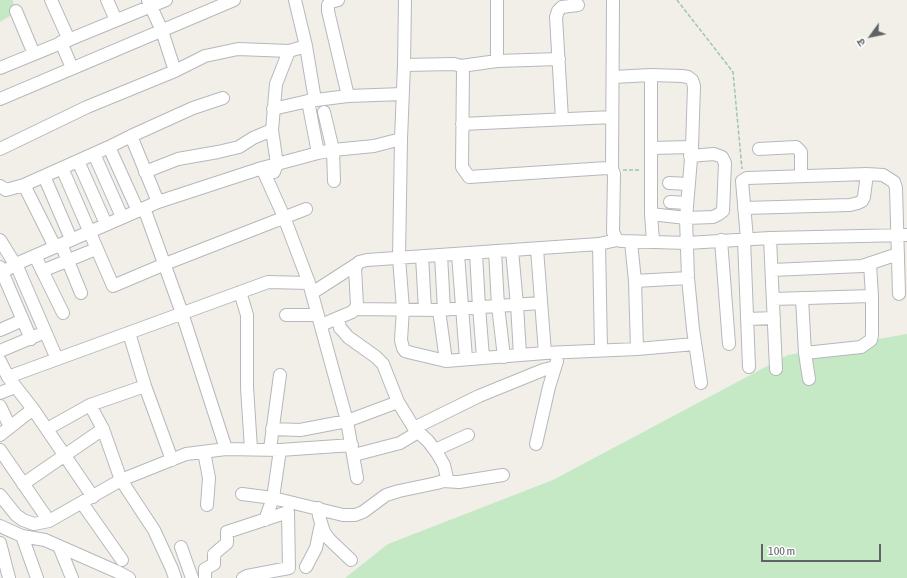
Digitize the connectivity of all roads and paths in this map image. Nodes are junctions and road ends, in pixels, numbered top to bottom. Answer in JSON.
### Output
{"nodes":[{"id":1,"x":51,"y":0,"type":"edge"},
{"id":2,"x":107,"y":0,"type":"edge"},
{"id":3,"x":166,"y":0,"type":"edge"},
{"id":4,"x":234,"y":0,"type":"edge"},
{"id":5,"x":295,"y":0,"type":"edge"},
{"id":6,"x":338,"y":0,"type":"edge"},
{"id":7,"x":405,"y":0,"type":"edge"},
{"id":8,"x":497,"y":0,"type":"edge"},
{"id":9,"x":612,"y":0,"type":"edge"},
{"id":10,"x":677,"y":0,"type":"edge"},
{"id":11,"x":149,"y":3,"type":"edge"},
{"id":12,"x":216,"y":3,"type":"edge"},
{"id":13,"x":561,"y":3,"type":"edge"},
{"id":14,"x":578,"y":5,"type":"dead end"},
{"id":15,"x":16,"y":11,"type":"dead end"},
{"id":16,"x":116,"y":20,"type":"junction"},
{"id":17,"x":162,"y":31,"type":"junction"},
{"id":18,"x":65,"y":41,"type":"junction"},
{"id":19,"x":306,"y":46,"type":"junction"},
{"id":20,"x":289,"y":51,"type":"junction"},
{"id":21,"x":34,"y":54,"type":"junction"},
{"id":22,"x":558,"y":59,"type":"junction"},
{"id":23,"x":497,"y":61,"type":"junction"},
{"id":24,"x":404,"y":65,"type":"junction"},
{"id":25,"x":461,"y":66,"type":"junction"},
{"id":26,"x":0,"y":68,"type":"edge"},
{"id":27,"x":72,"y":68,"type":"junction"},
{"id":28,"x":176,"y":70,"type":"junction"},
{"id":29,"x":651,"y":75,"type":"junction"},
{"id":30,"x":613,"y":77,"type":"junction"},
{"id":31,"x":403,"y":94,"type":"junction"},
{"id":32,"x":348,"y":96,"type":"junction"},
{"id":33,"x":223,"y":98,"type":"dead end"},
{"id":34,"x":0,"y":99,"type":"edge"},
{"id":35,"x":311,"y":100,"type":"junction"},
{"id":36,"x":273,"y":109,"type":"junction"},
{"id":37,"x":324,"y":112,"type":"dead end"},
{"id":38,"x":612,"y":117,"type":"junction"},
{"id":39,"x":562,"y":119,"type":"junction"},
{"id":40,"x":462,"y":124,"type":"junction"},
{"id":41,"x":272,"y":130,"type":"junction"},
{"id":42,"x":130,"y":136,"type":"junction"},
{"id":43,"x":401,"y":139,"type":"junction"},
{"id":44,"x":109,"y":147,"type":"junction"},
{"id":45,"x":0,"y":148,"type":"edge"},
{"id":46,"x":651,"y":148,"type":"junction"},
{"id":47,"x":759,"y":149,"type":"dead end"},
{"id":48,"x":333,"y":150,"type":"junction"},
{"id":49,"x":691,"y":152,"type":"junction"},
{"id":50,"x":318,"y":153,"type":"junction"},
{"id":51,"x":94,"y":154,"type":"junction"},
{"id":52,"x":78,"y":161,"type":"junction"},
{"id":53,"x":277,"y":164,"type":"junction"},
{"id":54,"x":62,"y":168,"type":"junction"},
{"id":55,"x":262,"y":168,"type":"junction"},
{"id":56,"x":612,"y":169,"type":"junction"},
{"id":57,"x":651,"y":171,"type":"junction"},
{"id":58,"x":145,"y":172,"type":"junction"},
{"id":59,"x":867,"y":174,"type":"junction"},
{"id":60,"x":44,"y":176,"type":"junction"},
{"id":61,"x":801,"y":176,"type":"junction"},
{"id":62,"x":743,"y":179,"type":"junction"},
{"id":63,"x":334,"y":181,"type":"dead end"},
{"id":64,"x":669,"y":183,"type":"dead end"},
{"id":65,"x":24,"y":184,"type":"junction"},
{"id":66,"x":269,"y":184,"type":"junction"},
{"id":67,"x":689,"y":184,"type":"junction"},
{"id":68,"x":0,"y":186,"type":"edge"},
{"id":69,"x":158,"y":202,"type":"junction"},
{"id":70,"x":670,"y":202,"type":"dead end"},
{"id":71,"x":687,"y":203,"type":"junction"},
{"id":72,"x":744,"y":208,"type":"junction"},
{"id":73,"x":306,"y":209,"type":"dead end"},
{"id":74,"x":141,"y":210,"type":"junction"},
{"id":75,"x":651,"y":214,"type":"junction"},
{"id":76,"x":122,"y":217,"type":"junction"},
{"id":77,"x":284,"y":217,"type":"junction"},
{"id":78,"x":686,"y":218,"type":"junction"},
{"id":79,"x":106,"y":224,"type":"junction"},
{"id":80,"x":90,"y":231,"type":"junction"},
{"id":81,"x":902,"y":235,"type":"edge"},
{"id":82,"x":770,"y":238,"type":"junction"},
{"id":83,"x":0,"y":240,"type":"edge"},
{"id":84,"x":617,"y":240,"type":"junction"},
{"id":85,"x":724,"y":240,"type":"junction"},
{"id":86,"x":744,"y":240,"type":"junction"},
{"id":87,"x":653,"y":241,"type":"junction"},
{"id":88,"x":630,"y":242,"type":"junction"},
{"id":89,"x":62,"y":243,"type":"junction"},
{"id":90,"x":687,"y":243,"type":"junction"},
{"id":91,"x":599,"y":244,"type":"junction"},
{"id":92,"x":0,"y":249,"type":"edge"},
{"id":93,"x":96,"y":249,"type":"junction"},
{"id":94,"x":537,"y":249,"type":"junction"},
{"id":95,"x":512,"y":250,"type":"junction"},
{"id":96,"x":495,"y":252,"type":"junction"},
{"id":97,"x":476,"y":253,"type":"junction"},
{"id":98,"x":458,"y":254,"type":"junction"},
{"id":99,"x":898,"y":254,"type":"junction"},
{"id":100,"x":441,"y":255,"type":"junction"},
{"id":101,"x":35,"y":256,"type":"junction"},
{"id":102,"x":422,"y":256,"type":"junction"},
{"id":103,"x":399,"y":258,"type":"junction"},
{"id":104,"x":68,"y":260,"type":"junction"},
{"id":105,"x":16,"y":264,"type":"junction"},
{"id":106,"x":165,"y":264,"type":"junction"},
{"id":107,"x":357,"y":264,"type":"junction"},
{"id":108,"x":870,"y":264,"type":"junction"},
{"id":109,"x":772,"y":270,"type":"junction"},
{"id":110,"x":1,"y":271,"type":"edge"},
{"id":111,"x":42,"y":271,"type":"junction"},
{"id":112,"x":688,"y":278,"type":"junction"},
{"id":113,"x":635,"y":280,"type":"junction"},
{"id":114,"x":310,"y":288,"type":"junction"},
{"id":115,"x":240,"y":292,"type":"junction"},
{"id":116,"x":82,"y":293,"type":"dead end"},
{"id":117,"x":899,"y":294,"type":"dead end"},
{"id":118,"x":872,"y":296,"type":"junction"},
{"id":119,"x":802,"y":298,"type":"junction"},
{"id":120,"x":773,"y":299,"type":"junction"},
{"id":121,"x":541,"y":303,"type":"junction"},
{"id":122,"x":517,"y":304,"type":"junction"},
{"id":123,"x":498,"y":306,"type":"junction"},
{"id":124,"x":479,"y":307,"type":"junction"},
{"id":125,"x":462,"y":308,"type":"junction"},
{"id":126,"x":355,"y":309,"type":"junction"},
{"id":127,"x":403,"y":309,"type":"junction"},
{"id":128,"x":425,"y":310,"type":"junction"},
{"id":129,"x":441,"y":310,"type":"junction"},
{"id":130,"x":63,"y":312,"type":"dead end"},
{"id":131,"x":182,"y":313,"type":"junction"},
{"id":132,"x":286,"y":316,"type":"dead end"},
{"id":133,"x":338,"y":318,"type":"junction"},
{"id":134,"x":774,"y":318,"type":"junction"},
{"id":135,"x":747,"y":319,"type":"junction"},
{"id":136,"x":23,"y":320,"type":"junction"},
{"id":137,"x":320,"y":320,"type":"junction"},
{"id":138,"x":1,"y":328,"type":"edge"},
{"id":139,"x":45,"y":333,"type":"junction"},
{"id":140,"x":129,"y":333,"type":"junction"},
{"id":141,"x":31,"y":338,"type":"junction"},
{"id":142,"x":695,"y":344,"type":"junction"},
{"id":143,"x":729,"y":344,"type":"dead end"},
{"id":144,"x":637,"y":349,"type":"junction"},
{"id":145,"x":601,"y":350,"type":"junction"},
{"id":146,"x":0,"y":351,"type":"edge"},
{"id":147,"x":560,"y":352,"type":"junction"},
{"id":148,"x":545,"y":353,"type":"junction"},
{"id":149,"x":805,"y":353,"type":"junction"},
{"id":150,"x":520,"y":356,"type":"junction"},
{"id":151,"x":483,"y":357,"type":"junction"},
{"id":152,"x":504,"y":357,"type":"junction"},
{"id":153,"x":57,"y":359,"type":"junction"},
{"id":154,"x":466,"y":359,"type":"junction"},
{"id":155,"x":446,"y":360,"type":"junction"},
{"id":156,"x":0,"y":361,"type":"edge"},
{"id":157,"x":555,"y":367,"type":"junction"},
{"id":158,"x":750,"y":367,"type":"dead end"},
{"id":159,"x":776,"y":369,"type":"dead end"},
{"id":160,"x":280,"y":375,"type":"dead end"},
{"id":161,"x":809,"y":379,"type":"dead end"},
{"id":162,"x":12,"y":382,"type":"junction"},
{"id":163,"x":701,"y":383,"type":"dead end"},
{"id":164,"x":145,"y":386,"type":"junction"},
{"id":165,"x":0,"y":393,"type":"edge"},
{"id":166,"x":398,"y":402,"type":"junction"},
{"id":167,"x":90,"y":405,"type":"junction"},
{"id":168,"x":0,"y":406,"type":"edge"},
{"id":169,"x":33,"y":410,"type":"junction"},
{"id":170,"x":347,"y":421,"type":"junction"},
{"id":171,"x":272,"y":428,"type":"junction"},
{"id":172,"x":46,"y":429,"type":"junction"},
{"id":173,"x":103,"y":429,"type":"junction"},
{"id":174,"x":416,"y":430,"type":"junction"},
{"id":175,"x":5,"y":431,"type":"edge"},
{"id":176,"x":468,"y":435,"type":"dead end"},
{"id":177,"x":536,"y":444,"type":"dead end"},
{"id":178,"x":226,"y":449,"type":"junction"},
{"id":179,"x":251,"y":449,"type":"junction"},
{"id":180,"x":0,"y":450,"type":"edge"},
{"id":181,"x":275,"y":450,"type":"junction"},
{"id":182,"x":353,"y":450,"type":"junction"},
{"id":183,"x":435,"y":450,"type":"junction"},
{"id":184,"x":204,"y":452,"type":"junction"},
{"id":185,"x":65,"y":456,"type":"junction"},
{"id":186,"x":172,"y":460,"type":"junction"},
{"id":187,"x":503,"y":475,"type":"dead end"},
{"id":188,"x":357,"y":478,"type":"dead end"},
{"id":189,"x":121,"y":480,"type":"junction"},
{"id":190,"x":443,"y":481,"type":"junction"},
{"id":191,"x":23,"y":484,"type":"junction"},
{"id":192,"x":242,"y":494,"type":"dead end"},
{"id":193,"x":0,"y":495,"type":"edge"},
{"id":194,"x":93,"y":497,"type":"junction"},
{"id":195,"x":273,"y":498,"type":"junction"},
{"id":196,"x":82,"y":503,"type":"junction"},
{"id":197,"x":207,"y":505,"type":"dead end"},
{"id":198,"x":318,"y":508,"type":"junction"},
{"id":199,"x":265,"y":520,"type":"junction"},
{"id":200,"x":50,"y":521,"type":"junction"},
{"id":201,"x":321,"y":524,"type":"junction"},
{"id":202,"x":0,"y":526,"type":"edge"},
{"id":203,"x":22,"y":536,"type":"junction"},
{"id":204,"x":0,"y":543,"type":"edge"},
{"id":205,"x":59,"y":546,"type":"junction"},
{"id":206,"x":181,"y":547,"type":"dead end"},
{"id":207,"x":122,"y":560,"type":"dead end"},
{"id":208,"x":351,"y":560,"type":"dead end"},
{"id":209,"x":306,"y":567,"type":"dead end"},
{"id":210,"x":9,"y":578,"type":"edge"},
{"id":211,"x":37,"y":578,"type":"edge"},
{"id":212,"x":72,"y":578,"type":"edge"},
{"id":213,"x":129,"y":578,"type":"edge"},
{"id":214,"x":174,"y":578,"type":"edge"},
{"id":215,"x":192,"y":578,"type":"edge"},
{"id":216,"x":206,"y":578,"type":"edge"},
{"id":217,"x":243,"y":578,"type":"edge"}],
"edges":[{"from":1,"to":18,"type":"street"},
{"from":2,"to":16,"type":"street"},
{"from":3,"to":11,"type":"street"},
{"from":4,"to":12,"type":"street"},
{"from":5,"to":19,"type":"street"},
{"from":6,"to":32,"type":"street"},
{"from":7,"to":24,"type":"street"},
{"from":8,"to":23,"type":"street"},
{"from":9,"to":30,"type":"street"},
{"from":10,"to":62,"type":"path"},
{"from":11,"to":16,"type":"street"},
{"from":11,"to":17,"type":"street"},
{"from":12,"to":17,"type":"street"},
{"from":13,"to":14,"type":"street"},
{"from":13,"to":22,"type":"street"},
{"from":15,"to":21,"type":"street"},
{"from":16,"to":18,"type":"street"},
{"from":17,"to":27,"type":"street"},
{"from":17,"to":28,"type":"street"},
{"from":18,"to":21,"type":"street"},
{"from":18,"to":27,"type":"street"},
{"from":19,"to":20,"type":"street"},
{"from":19,"to":35,"type":"street"},
{"from":20,"to":28,"type":"street"},
{"from":20,"to":36,"type":"street"},
{"from":21,"to":26,"type":"street"},
{"from":22,"to":23,"type":"street"},
{"from":22,"to":39,"type":"street"},
{"from":23,"to":25,"type":"street"},
{"from":24,"to":25,"type":"street"},
{"from":24,"to":31,"type":"street"},
{"from":25,"to":40,"type":"street"},
{"from":27,"to":34,"type":"street"},
{"from":28,"to":45,"type":"street"},
{"from":29,"to":30,"type":"street"},
{"from":29,"to":46,"type":"street"},
{"from":29,"to":49,"type":"street"},
{"from":30,"to":38,"type":"street"},
{"from":31,"to":32,"type":"street"},
{"from":31,"to":43,"type":"street"},
{"from":32,"to":35,"type":"street"},
{"from":33,"to":42,"type":"street"},
{"from":35,"to":36,"type":"street"},
{"from":35,"to":50,"type":"street"},
{"from":36,"to":41,"type":"street"},
{"from":37,"to":48,"type":"street"},
{"from":38,"to":39,"type":"street"},
{"from":38,"to":56,"type":"street"},
{"from":39,"to":40,"type":"street"},
{"from":40,"to":56,"type":"street"},
{"from":41,"to":53,"type":"street"},
{"from":41,"to":58,"type":"street"},
{"from":42,"to":44,"type":"street"},
{"from":42,"to":58,"type":"street"},
{"from":43,"to":48,"type":"street"},
{"from":43,"to":103,"type":"street"},
{"from":44,"to":51,"type":"street"},
{"from":44,"to":74,"type":"street"},
{"from":46,"to":49,"type":"street"},
{"from":46,"to":57,"type":"street"},
{"from":47,"to":61,"type":"street"},
{"from":48,"to":50,"type":"street"},
{"from":48,"to":63,"type":"street"},
{"from":49,"to":67,"type":"street"},
{"from":49,"to":78,"type":"street"},
{"from":50,"to":53,"type":"street"},
{"from":51,"to":52,"type":"street"},
{"from":51,"to":76,"type":"street"},
{"from":52,"to":54,"type":"street"},
{"from":52,"to":79,"type":"street"},
{"from":53,"to":55,"type":"street"},
{"from":53,"to":66,"type":"street"},
{"from":54,"to":60,"type":"street"},
{"from":54,"to":80,"type":"street"},
{"from":55,"to":66,"type":"street"},
{"from":55,"to":69,"type":"street"},
{"from":56,"to":57,"type":"path"},
{"from":56,"to":84,"type":"street"},
{"from":57,"to":75,"type":"street"},
{"from":58,"to":69,"type":"street"},
{"from":59,"to":61,"type":"street"},
{"from":59,"to":72,"type":"street"},
{"from":59,"to":81,"type":"street"},
{"from":60,"to":65,"type":"street"},
{"from":60,"to":89,"type":"street"},
{"from":61,"to":62,"type":"street"},
{"from":62,"to":72,"type":"street"},
{"from":64,"to":67,"type":"street"},
{"from":65,"to":68,"type":"street"},
{"from":65,"to":89,"type":"street"},
{"from":66,"to":77,"type":"street"},
{"from":67,"to":71,"type":"street"},
{"from":69,"to":74,"type":"street"},
{"from":70,"to":71,"type":"street"},
{"from":71,"to":78,"type":"street"},
{"from":72,"to":86,"type":"street"},
{"from":73,"to":77,"type":"street"},
{"from":74,"to":76,"type":"street"},
{"from":74,"to":106,"type":"street"},
{"from":75,"to":78,"type":"street"},
{"from":75,"to":87,"type":"street"},
{"from":76,"to":79,"type":"street"},
{"from":77,"to":106,"type":"street"},
{"from":77,"to":114,"type":"street"},
{"from":78,"to":90,"type":"street"},
{"from":79,"to":80,"type":"street"},
{"from":80,"to":89,"type":"street"},
{"from":80,"to":93,"type":"street"},
{"from":81,"to":82,"type":"street"},
{"from":81,"to":99,"type":"street"},
{"from":82,"to":86,"type":"street"},
{"from":82,"to":109,"type":"street"},
{"from":83,"to":92,"type":"street"},
{"from":84,"to":88,"type":"street"},
{"from":84,"to":91,"type":"street"},
{"from":85,"to":86,"type":"street"},
{"from":85,"to":90,"type":"street"},
{"from":85,"to":143,"type":"street"},
{"from":86,"to":135,"type":"street"},
{"from":87,"to":88,"type":"street"},
{"from":87,"to":90,"type":"street"},
{"from":88,"to":113,"type":"street"},
{"from":89,"to":101,"type":"street"},
{"from":89,"to":104,"type":"street"},
{"from":90,"to":112,"type":"street"},
{"from":91,"to":94,"type":"street"},
{"from":91,"to":145,"type":"street"},
{"from":93,"to":104,"type":"street"},
{"from":93,"to":106,"type":"street"},
{"from":94,"to":95,"type":"street"},
{"from":94,"to":121,"type":"street"},
{"from":95,"to":96,"type":"street"},
{"from":95,"to":122,"type":"street"},
{"from":96,"to":97,"type":"street"},
{"from":96,"to":123,"type":"street"},
{"from":97,"to":98,"type":"street"},
{"from":97,"to":124,"type":"street"},
{"from":98,"to":100,"type":"street"},
{"from":98,"to":125,"type":"street"},
{"from":99,"to":108,"type":"street"},
{"from":99,"to":117,"type":"street"},
{"from":100,"to":102,"type":"street"},
{"from":100,"to":129,"type":"street"},
{"from":101,"to":105,"type":"street"},
{"from":101,"to":111,"type":"street"},
{"from":102,"to":103,"type":"street"},
{"from":102,"to":128,"type":"street"},
{"from":103,"to":107,"type":"street"},
{"from":103,"to":127,"type":"street"},
{"from":104,"to":111,"type":"street"},
{"from":104,"to":116,"type":"street"},
{"from":105,"to":110,"type":"street"},
{"from":105,"to":139,"type":"street"},
{"from":106,"to":131,"type":"street"},
{"from":107,"to":114,"type":"street"},
{"from":107,"to":126,"type":"street"},
{"from":108,"to":109,"type":"street"},
{"from":108,"to":118,"type":"street"},
{"from":109,"to":120,"type":"street"},
{"from":110,"to":136,"type":"street"},
{"from":111,"to":130,"type":"street"},
{"from":112,"to":113,"type":"street"},
{"from":112,"to":142,"type":"street"},
{"from":113,"to":144,"type":"street"},
{"from":114,"to":115,"type":"street"},
{"from":114,"to":137,"type":"street"},
{"from":115,"to":131,"type":"street"},
{"from":115,"to":179,"type":"street"},
{"from":118,"to":119,"type":"street"},
{"from":118,"to":149,"type":"street"},
{"from":119,"to":120,"type":"street"},
{"from":119,"to":149,"type":"street"},
{"from":120,"to":134,"type":"street"},
{"from":121,"to":122,"type":"street"},
{"from":121,"to":148,"type":"street"},
{"from":122,"to":123,"type":"street"},
{"from":122,"to":150,"type":"street"},
{"from":123,"to":124,"type":"street"},
{"from":123,"to":152,"type":"street"},
{"from":124,"to":125,"type":"street"},
{"from":124,"to":151,"type":"street"},
{"from":125,"to":129,"type":"street"},
{"from":125,"to":154,"type":"street"},
{"from":126,"to":127,"type":"street"},
{"from":126,"to":133,"type":"street"},
{"from":127,"to":128,"type":"street"},
{"from":127,"to":155,"type":"street"},
{"from":128,"to":129,"type":"street"},
{"from":129,"to":155,"type":"street"},
{"from":131,"to":140,"type":"street"},
{"from":131,"to":178,"type":"street"},
{"from":132,"to":137,"type":"street"},
{"from":133,"to":137,"type":"street"},
{"from":133,"to":166,"type":"street"},
{"from":134,"to":135,"type":"street"},
{"from":134,"to":159,"type":"street"},
{"from":135,"to":158,"type":"street"},
{"from":136,"to":138,"type":"street"},
{"from":136,"to":141,"type":"street"},
{"from":137,"to":170,"type":"street"},
{"from":139,"to":141,"type":"street"},
{"from":139,"to":153,"type":"street"},
{"from":140,"to":153,"type":"street"},
{"from":140,"to":164,"type":"street"},
{"from":141,"to":146,"type":"street"},
{"from":142,"to":144,"type":"street"},
{"from":142,"to":163,"type":"street"},
{"from":144,"to":145,"type":"street"},
{"from":145,"to":147,"type":"street"},
{"from":147,"to":148,"type":"street"},
{"from":147,"to":157,"type":"street"},
{"from":148,"to":150,"type":"street"},
{"from":149,"to":161,"type":"street"},
{"from":150,"to":152,"type":"street"},
{"from":151,"to":152,"type":"street"},
{"from":151,"to":154,"type":"street"},
{"from":153,"to":162,"type":"street"},
{"from":154,"to":155,"type":"street"},
{"from":156,"to":162,"type":"street"},
{"from":157,"to":174,"type":"street"},
{"from":157,"to":177,"type":"street"},
{"from":160,"to":171,"type":"street"},
{"from":162,"to":165,"type":"street"},
{"from":162,"to":169,"type":"street"},
{"from":164,"to":167,"type":"street"},
{"from":164,"to":186,"type":"street"},
{"from":166,"to":170,"type":"street"},
{"from":166,"to":174,"type":"street"},
{"from":167,"to":172,"type":"street"},
{"from":167,"to":173,"type":"street"},
{"from":168,"to":175,"type":"street"},
{"from":169,"to":172,"type":"street"},
{"from":169,"to":175,"type":"street"},
{"from":170,"to":171,"type":"street"},
{"from":170,"to":182,"type":"street"},
{"from":171,"to":181,"type":"street"},
{"from":172,"to":185,"type":"street"},
{"from":173,"to":185,"type":"street"},
{"from":173,"to":189,"type":"street"},
{"from":174,"to":182,"type":"street"},
{"from":174,"to":183,"type":"street"},
{"from":176,"to":183,"type":"street"},
{"from":178,"to":179,"type":"street"},
{"from":178,"to":184,"type":"street"},
{"from":179,"to":181,"type":"street"},
{"from":180,"to":191,"type":"street"},
{"from":181,"to":182,"type":"street"},
{"from":181,"to":195,"type":"street"},
{"from":182,"to":188,"type":"street"},
{"from":183,"to":190,"type":"street"},
{"from":184,"to":186,"type":"street"},
{"from":184,"to":197,"type":"street"},
{"from":185,"to":191,"type":"street"},
{"from":185,"to":194,"type":"street"},
{"from":186,"to":189,"type":"street"},
{"from":187,"to":190,"type":"street"},
{"from":189,"to":194,"type":"street"},
{"from":189,"to":214,"type":"street"},
{"from":190,"to":198,"type":"street"},
{"from":191,"to":200,"type":"street"},
{"from":192,"to":195,"type":"street"},
{"from":193,"to":200,"type":"street"},
{"from":194,"to":196,"type":"street"},
{"from":195,"to":198,"type":"street"},
{"from":195,"to":199,"type":"street"},
{"from":196,"to":200,"type":"street"},
{"from":196,"to":207,"type":"street"},
{"from":198,"to":201,"type":"street"},
{"from":199,"to":216,"type":"street"},
{"from":199,"to":217,"type":"street"},
{"from":201,"to":208,"type":"street"},
{"from":201,"to":209,"type":"street"},
{"from":202,"to":203,"type":"street"},
{"from":203,"to":205,"type":"street"},
{"from":203,"to":211,"type":"street"},
{"from":204,"to":210,"type":"street"},
{"from":205,"to":212,"type":"street"},
{"from":205,"to":213,"type":"street"},
{"from":206,"to":215,"type":"street"}]}
